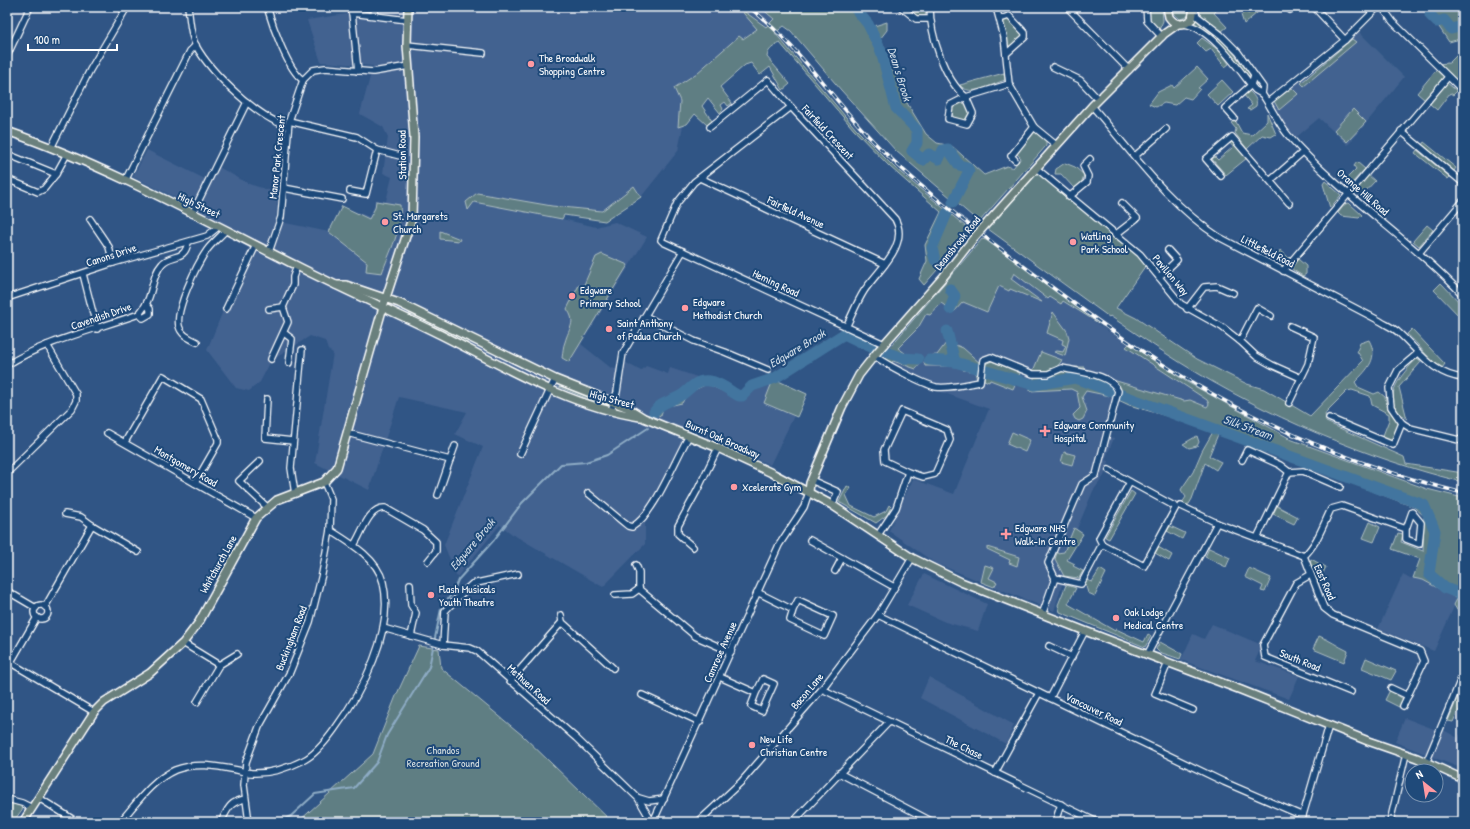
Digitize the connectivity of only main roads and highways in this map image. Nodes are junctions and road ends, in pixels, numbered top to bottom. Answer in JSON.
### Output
{"nodes":[{"id":1,"x":408,"y":7,"type":"edge"},
{"id":2,"x":1168,"y":7,"type":"edge"},
{"id":3,"x":1194,"y":9,"type":"edge"},
{"id":4,"x":1169,"y":17,"type":"junction"},
{"id":5,"x":1181,"y":24,"type":"junction"},
{"id":6,"x":1163,"y":36,"type":"junction"},
{"id":7,"x":7,"y":132,"type":"edge"},
{"id":8,"x":336,"y":285,"type":"junction"},
{"id":9,"x":386,"y":299,"type":"junction"},
{"id":10,"x":383,"y":307,"type":"junction"},
{"id":11,"x":644,"y":418,"type":"junction"},
{"id":12,"x":809,"y":492,"type":"junction"},
{"id":13,"x":1463,"y":779,"type":"edge"},
{"id":14,"x":23,"y":822,"type":"edge"}],
"edges":[{"from":1,"to":9,"type":"main road","name":"Station Road"},
{"from":2,"to":4,"type":"main road"},
{"from":3,"to":5,"type":"main road","name":"Deansbrook Road"},
{"from":4,"to":5,"type":"main road"},
{"from":4,"to":6,"type":"main road","name":"Deansbrook Road"},
{"from":5,"to":6,"type":"main road","name":"Deansbrook Road"},
{"from":6,"to":12,"type":"main road","name":"Deansbrook Road","bridge":true},
{"from":7,"to":8,"type":"main road","name":"High Street"},
{"from":8,"to":9,"type":"main road","name":"High Street"},
{"from":8,"to":10,"type":"main road","name":"High Street"},
{"from":9,"to":10,"type":"main road","name":"Whitchurch Lane"},
{"from":9,"to":11,"type":"main road","name":"High Street"},
{"from":10,"to":11,"type":"main road","name":"High Street"},
{"from":10,"to":14,"type":"main road","name":"Whitchurch Lane"},
{"from":11,"to":12,"type":"main road","name":"Burnt Oak Broadway"},
{"from":12,"to":13,"type":"main road","name":"Burnt Oak Broadway"}]}
